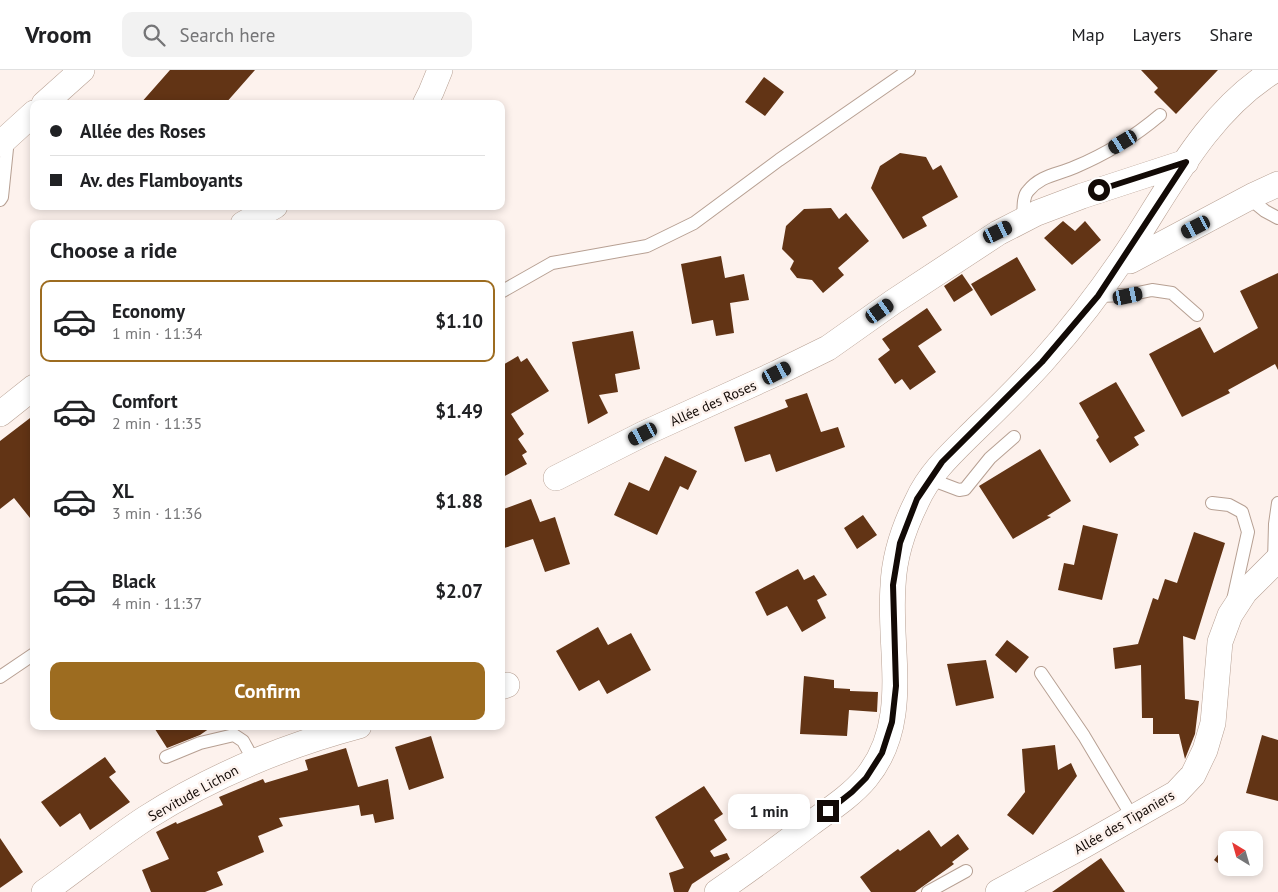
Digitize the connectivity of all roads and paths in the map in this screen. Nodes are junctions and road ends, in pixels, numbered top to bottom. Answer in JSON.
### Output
{"nodes":[{"id":1,"x":82,"y":70,"type":"edge"},
{"id":2,"x":440,"y":70,"type":"edge"},
{"id":3,"x":909,"y":70,"type":"edge"},
{"id":4,"x":1275,"y":70,"type":"edge"},
{"id":5,"x":48,"y":100,"type":"edge"},
{"id":6,"x":427,"y":100,"type":"edge"},
{"id":7,"x":1160,"y":115,"type":"dead end"},
{"id":8,"x":30,"y":117,"type":"edge"},
{"id":9,"x":4,"y":140,"type":"edge"},
{"id":10,"x":1186,"y":162,"type":"junction"},
{"id":11,"x":1278,"y":184,"type":"edge"},
{"id":12,"x":1249,"y":198,"type":"junction"},
{"id":13,"x":0,"y":200,"type":"edge"},
{"id":14,"x":268,"y":210,"type":"edge"},
{"id":15,"x":1278,"y":218,"type":"edge"},
{"id":16,"x":250,"y":220,"type":"edge"},
{"id":17,"x":1023,"y":220,"type":"junction"},
{"id":18,"x":1122,"y":260,"type":"junction"},
{"id":19,"x":505,"y":290,"type":"edge"},
{"id":20,"x":1098,"y":296,"type":"junction"},
{"id":21,"x":1196,"y":315,"type":"dead end"},
{"id":22,"x":30,"y":391,"type":"edge"},
{"id":23,"x":0,"y":414,"type":"edge"},
{"id":24,"x":1014,"y":436,"type":"dead end"},
{"id":25,"x":556,"y":478,"type":"dead end"},
{"id":26,"x":930,"y":480,"type":"junction"},
{"id":27,"x":1212,"y":503,"type":"dead end"},
{"id":28,"x":1278,"y":503,"type":"edge"},
{"id":29,"x":1276,"y":561,"type":"edge"},
{"id":30,"x":1230,"y":615,"type":"junction"},
{"id":31,"x":30,"y":657,"type":"edge"},
{"id":32,"x":1041,"y":673,"type":"dead end"},
{"id":33,"x":0,"y":677,"type":"edge"},
{"id":34,"x":344,"y":730,"type":"edge"},
{"id":35,"x":166,"y":757,"type":"dead end"},
{"id":36,"x":254,"y":761,"type":"junction"},
{"id":37,"x":1133,"y":818,"type":"junction"},
{"id":38,"x":966,"y":871,"type":"dead end"},
{"id":39,"x":44,"y":892,"type":"edge"},
{"id":40,"x":717,"y":892,"type":"edge"},
{"id":41,"x":928,"y":892,"type":"edge"},
{"id":42,"x":998,"y":892,"type":"edge"}],
"edges":[{"from":1,"to":5,"type":"street"},
{"from":2,"to":6,"type":"street"},
{"from":3,"to":19,"type":"lane"},
{"from":4,"to":10,"type":"street"},
{"from":7,"to":17,"type":"lane"},
{"from":8,"to":9,"type":"street"},
{"from":9,"to":13,"type":"lane"},
{"from":10,"to":17,"type":"street","name":"Allée des Roses"},
{"from":10,"to":18,"type":"street"},
{"from":11,"to":12,"type":"street"},
{"from":12,"to":15,"type":"lane"},
{"from":12,"to":18,"type":"street"},
{"from":14,"to":16,"type":"street"},
{"from":17,"to":25,"type":"street","name":"Allée des Roses"},
{"from":18,"to":20,"type":"street"},
{"from":20,"to":21,"type":"lane"},
{"from":20,"to":26,"type":"street"},
{"from":22,"to":23,"type":"street"},
{"from":24,"to":26,"type":"lane"},
{"from":26,"to":40,"type":"street"},
{"from":27,"to":30,"type":"lane"},
{"from":28,"to":29,"type":"lane"},
{"from":29,"to":30,"type":"street","name":"Allée des Tipaniers"},
{"from":30,"to":37,"type":"street","name":"Allée des Tipaniers"},
{"from":31,"to":33,"type":"lane"},
{"from":32,"to":37,"type":"lane"},
{"from":34,"to":36,"type":"street","name":"Servitude Lichon"},
{"from":35,"to":36,"type":"lane"},
{"from":36,"to":39,"type":"street","name":"Servitude Lichon"},
{"from":37,"to":42,"type":"street","name":"Allée des Tipaniers"},
{"from":38,"to":41,"type":"lane"}]}
